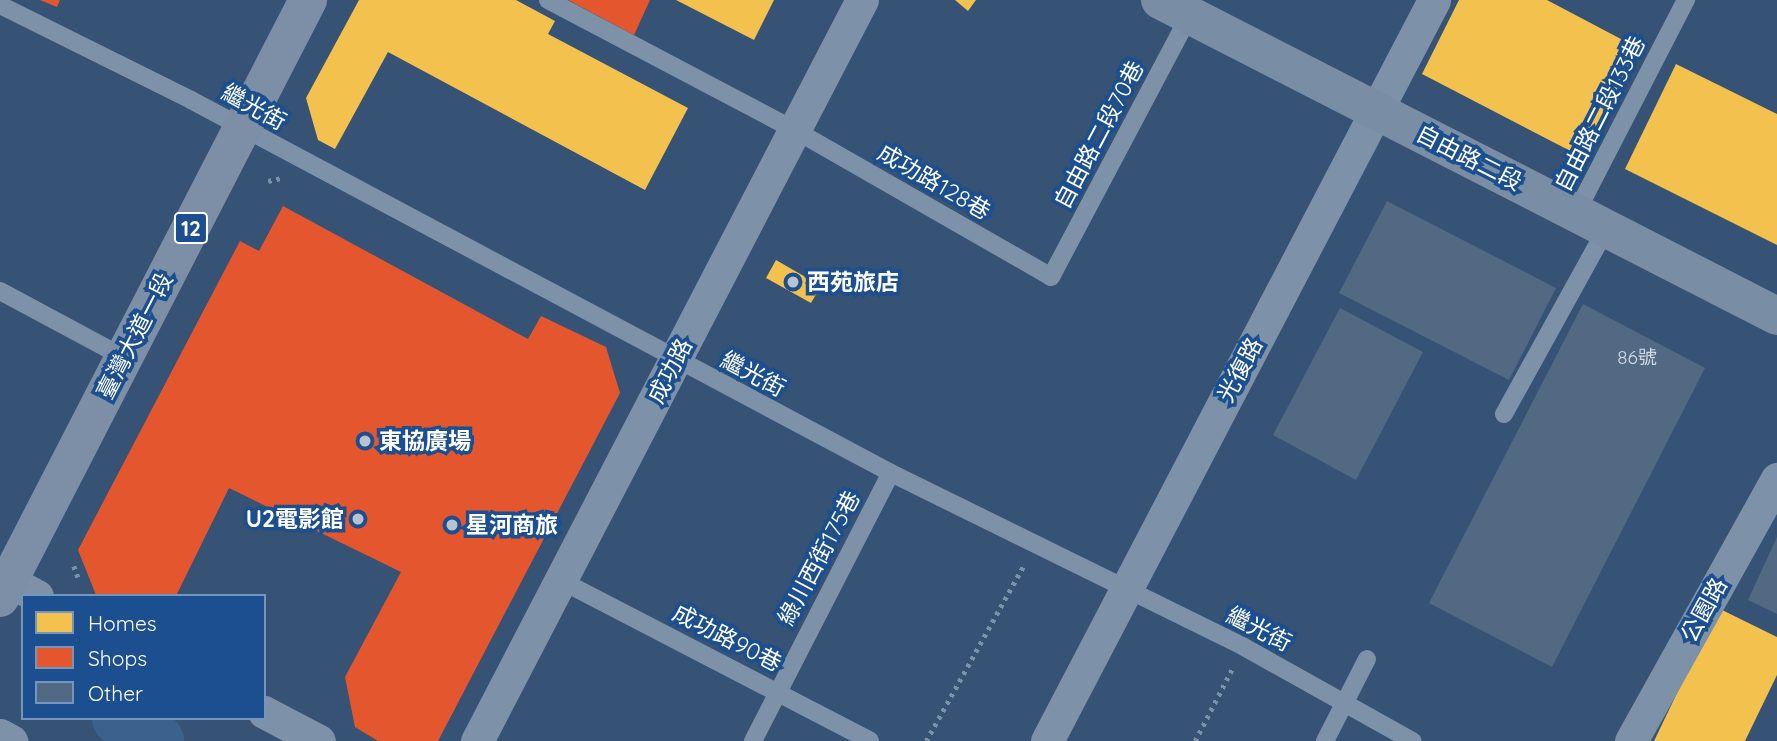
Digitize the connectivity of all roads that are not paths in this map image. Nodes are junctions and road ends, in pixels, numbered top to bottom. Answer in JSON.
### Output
{"nodes":[{"id":1,"x":308,"y":0,"type":"edge"},
{"id":2,"x":548,"y":0,"type":"edge"},
{"id":3,"x":862,"y":0,"type":"edge"},
{"id":4,"x":1434,"y":0,"type":"edge"},
{"id":5,"x":1686,"y":0,"type":"edge"},
{"id":6,"x":0,"y":5,"type":"edge"},
{"id":7,"x":1175,"y":8,"type":"edge"},
{"id":8,"x":1376,"y":111,"type":"junction"},
{"id":9,"x":243,"y":129,"type":"junction"},
{"id":10,"x":793,"y":129,"type":"junction"},
{"id":11,"x":1591,"y":221,"type":"junction"},
{"id":12,"x":1051,"y":277,"type":"joint"},
{"id":13,"x":0,"y":291,"type":"edge"},
{"id":14,"x":1777,"y":316,"type":"edge"},
{"id":15,"x":123,"y":357,"type":"junction"},
{"id":16,"x":676,"y":361,"type":"junction"},
{"id":17,"x":1504,"y":414,"type":"dead end"},
{"id":18,"x":891,"y":474,"type":"junction"},
{"id":19,"x":1777,"y":479,"type":"edge"},
{"id":20,"x":560,"y":580,"type":"junction"},
{"id":21,"x":9,"y":590,"type":"edge"},
{"id":22,"x":1125,"y":590,"type":"junction"},
{"id":23,"x":1367,"y":659,"type":"dead end"},
{"id":24,"x":777,"y":692,"type":"junction"},
{"id":25,"x":1345,"y":701,"type":"junction"},
{"id":26,"x":266,"y":713,"type":"edge"},
{"id":27,"x":0,"y":735,"type":"edge"},
{"id":28,"x":11,"y":741,"type":"edge"},
{"id":29,"x":319,"y":741,"type":"edge"},
{"id":30,"x":477,"y":741,"type":"edge"},
{"id":31,"x":753,"y":741,"type":"edge"},
{"id":32,"x":870,"y":741,"type":"edge"},
{"id":33,"x":1047,"y":741,"type":"edge"},
{"id":34,"x":1325,"y":741,"type":"edge"},
{"id":35,"x":1412,"y":741,"type":"edge"},
{"id":36,"x":1630,"y":741,"type":"edge"}],
"edges":[{"from":1,"to":9,"type":"main road","name":"臺灣大道一段","number":"12"},
{"from":2,"to":10,"type":"lane","name":"成功路128巷"},
{"from":3,"to":10,"type":"street","name":"成功路"},
{"from":4,"to":8,"type":"street","name":"光復路"},
{"from":5,"to":11,"type":"lane","name":"自由路二段133巷"},
{"from":6,"to":9,"type":"lane","name":"繼光街"},
{"from":7,"to":8,"type":"main road","name":"自由路二段"},
{"from":7,"to":12,"type":"lane","name":"自由路二段70巷"},
{"from":8,"to":11,"type":"main road","name":"自由路二段"},
{"from":8,"to":22,"type":"street","name":"光復路"},
{"from":9,"to":15,"type":"main road","name":"臺灣大道一段","number":"12"},
{"from":9,"to":16,"type":"lane","name":"繼光街"},
{"from":10,"to":12,"type":"lane","name":"成功路128巷"},
{"from":10,"to":16,"type":"street","name":"成功路"},
{"from":11,"to":14,"type":"main road","name":"自由路二段"},
{"from":11,"to":17,"type":"lane","name":"自由路二段133巷"},
{"from":13,"to":15,"type":"lane"},
{"from":15,"to":21,"type":"main road","name":"臺灣大道一段","number":"12"},
{"from":16,"to":18,"type":"lane","name":"繼光街"},
{"from":16,"to":20,"type":"street","name":"成功路"},
{"from":18,"to":22,"type":"lane","name":"繼光街"},
{"from":18,"to":24,"type":"lane","name":"綠川西街175巷"},
{"from":19,"to":36,"type":"street","name":"公園路"},
{"from":20,"to":24,"type":"lane","name":"成功路90巷"},
{"from":20,"to":30,"type":"street","name":"成功路"},
{"from":22,"to":25,"type":"lane","name":"繼光街"},
{"from":22,"to":33,"type":"street","name":"光復路"},
{"from":23,"to":25,"type":"lane"},
{"from":24,"to":31,"type":"lane","name":"綠川西街175巷"},
{"from":24,"to":32,"type":"lane","name":"成功路90巷"},
{"from":25,"to":34,"type":"lane"},
{"from":25,"to":35,"type":"lane","name":"繼光街"},
{"from":26,"to":29,"type":"street"},
{"from":27,"to":28,"type":"street"}]}
